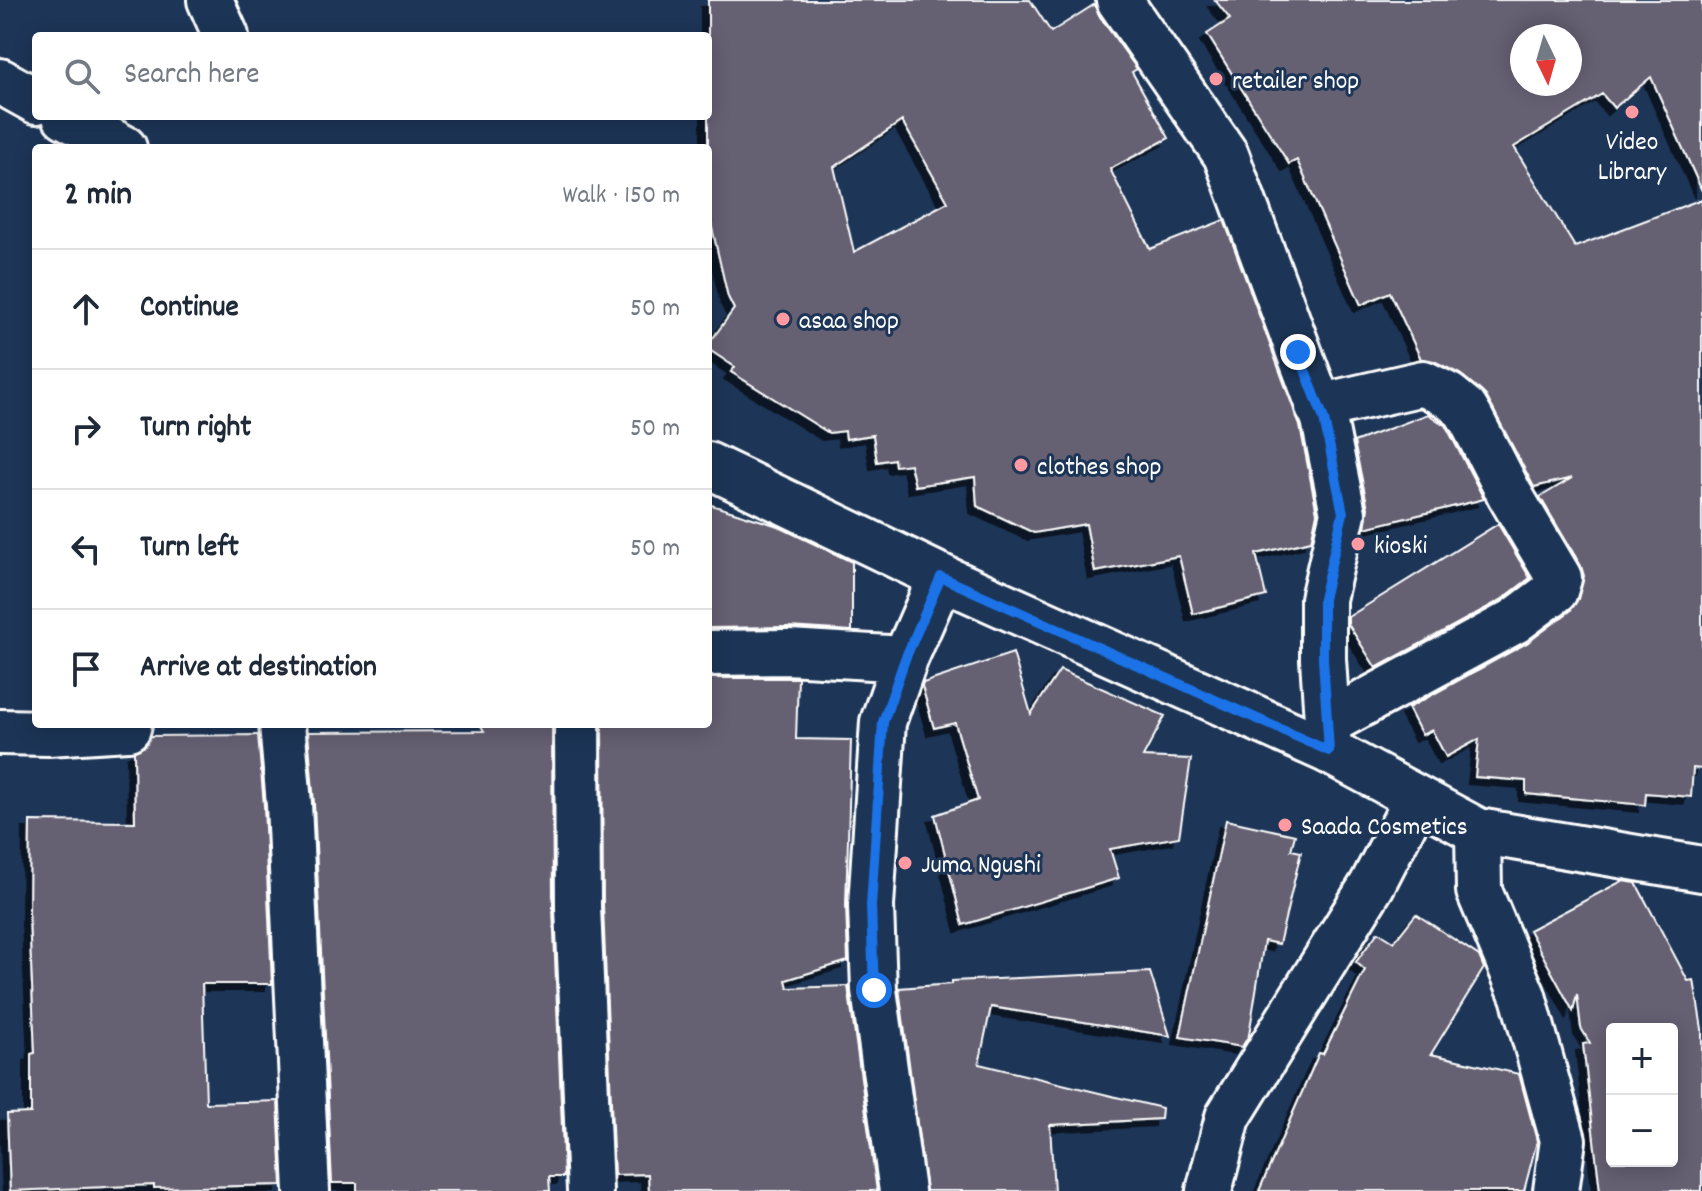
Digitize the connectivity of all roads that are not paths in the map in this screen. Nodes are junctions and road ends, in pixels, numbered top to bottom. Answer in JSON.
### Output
{"nodes":[{"id":1,"x":210,"y":0,"type":"edge"},
{"id":2,"x":1119,"y":0,"type":"edge"},
{"id":3,"x":224,"y":32,"type":"edge"},
{"id":4,"x":0,"y":81,"type":"edge"},
{"id":5,"x":32,"y":99,"type":"edge"},
{"id":6,"x":72,"y":120,"type":"edge"},
{"id":7,"x":117,"y":144,"type":"edge"},
{"id":8,"x":1318,"y":407,"type":"junction"},
{"id":9,"x":712,"y":467,"type":"edge"},
{"id":10,"x":941,"y":577,"type":"junction"},
{"id":11,"x":712,"y":653,"type":"edge"},
{"id":12,"x":905,"y":659,"type":"junction"},
{"id":13,"x":128,"y":728,"type":"edge"},
{"id":14,"x":282,"y":728,"type":"edge"},
{"id":15,"x":577,"y":728,"type":"edge"},
{"id":16,"x":0,"y":732,"type":"edge"},
{"id":17,"x":1328,"y":737,"type":"junction"},
{"id":18,"x":1416,"y":800,"type":"junction"},
{"id":19,"x":1478,"y":831,"type":"junction"},
{"id":20,"x":1702,"y":869,"type":"edge"},
{"id":21,"x":307,"y":1191,"type":"edge"},
{"id":22,"x":590,"y":1191,"type":"edge"},
{"id":23,"x":902,"y":1191,"type":"edge"},
{"id":24,"x":1209,"y":1191,"type":"edge"},
{"id":25,"x":1556,"y":1191,"type":"edge"}],
"edges":[{"from":1,"to":3,"type":"street"},
{"from":2,"to":8,"type":"street"},
{"from":4,"to":5,"type":"street"},
{"from":6,"to":7,"type":"street"},
{"from":8,"to":17,"type":"street"},
{"from":8,"to":17,"type":"street"},
{"from":9,"to":10,"type":"street"},
{"from":10,"to":12,"type":"street"},
{"from":10,"to":17,"type":"street"},
{"from":11,"to":12,"type":"street"},
{"from":12,"to":23,"type":"street"},
{"from":13,"to":16,"type":"street"},
{"from":14,"to":21,"type":"street"},
{"from":15,"to":22,"type":"street"},
{"from":17,"to":18,"type":"street"},
{"from":18,"to":19,"type":"street"},
{"from":18,"to":24,"type":"street"},
{"from":19,"to":20,"type":"street"},
{"from":19,"to":25,"type":"street"}]}
